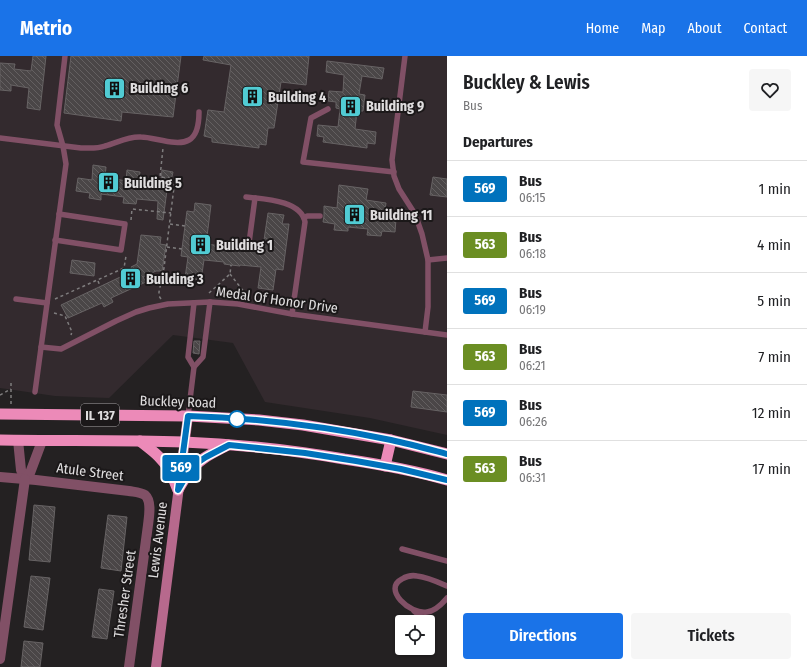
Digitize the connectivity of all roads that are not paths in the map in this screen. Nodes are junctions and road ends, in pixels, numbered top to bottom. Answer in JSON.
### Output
{"nodes":[{"id":1,"x":65,"y":56,"type":"edge"},
{"id":2,"x":405,"y":56,"type":"edge"},
{"id":3,"x":328,"y":109,"type":"dead end"},
{"id":4,"x":199,"y":112,"type":"dead end"},
{"id":5,"x":0,"y":138,"type":"edge"},
{"id":6,"x":63,"y":146,"type":"junction"},
{"id":7,"x":394,"y":172,"type":"junction"},
{"id":8,"x":246,"y":196,"type":"dead end"},
{"id":9,"x":254,"y":198,"type":"junction"},
{"id":10,"x":59,"y":214,"type":"junction"},
{"id":11,"x":320,"y":216,"type":"dead end"},
{"id":12,"x":304,"y":218,"type":"junction"},
{"id":13,"x":55,"y":240,"type":"junction"},
{"id":14,"x":249,"y":243,"type":"dead end"},
{"id":15,"x":447,"y":258,"type":"edge"},
{"id":16,"x":428,"y":260,"type":"junction"},
{"id":17,"x":16,"y":300,"type":"dead end"},
{"id":18,"x":210,"y":302,"type":"junction"},
{"id":19,"x":47,"y":303,"type":"junction"},
{"id":20,"x":194,"y":303,"type":"junction"},
{"id":21,"x":292,"y":314,"type":"junction"},
{"id":22,"x":425,"y":332,"type":"junction"},
{"id":23,"x":447,"y":335,"type":"edge"},
{"id":24,"x":41,"y":346,"type":"junction"},
{"id":25,"x":194,"y":368,"type":"junction"},
{"id":26,"x":35,"y":392,"type":"dead end"},
{"id":27,"x":0,"y":414,"type":"edge"},
{"id":28,"x":188,"y":416,"type":"junction"},
{"id":29,"x":0,"y":440,"type":"edge"},
{"id":30,"x":18,"y":440,"type":"junction"},
{"id":31,"x":391,"y":440,"type":"junction"},
{"id":32,"x":42,"y":441,"type":"junction"},
{"id":33,"x":140,"y":441,"type":"junction"},
{"id":34,"x":185,"y":442,"type":"junction"},
{"id":35,"x":229,"y":445,"type":"junction"},
{"id":36,"x":447,"y":454,"type":"edge"},
{"id":37,"x":385,"y":466,"type":"junction"},
{"id":38,"x":0,"y":477,"type":"edge"},
{"id":39,"x":25,"y":479,"type":"junction"},
{"id":40,"x":447,"y":480,"type":"edge"},
{"id":41,"x":178,"y":490,"type":"junction"},
{"id":42,"x":148,"y":525,"type":"joint"},
{"id":43,"x":402,"y":549,"type":"dead end"},
{"id":44,"x":447,"y":561,"type":"edge"},
{"id":45,"x":447,"y":586,"type":"edge"},
{"id":46,"x":447,"y":598,"type":"edge"},
{"id":47,"x":414,"y":611,"type":"junction"},
{"id":48,"x":419,"y":615,"type":"edge"},
{"id":49,"x":0,"y":659,"type":"edge"},
{"id":50,"x":129,"y":667,"type":"edge"},
{"id":51,"x":156,"y":667,"type":"edge"}],
"edges":[{"from":1,"to":6,"type":"lane"},
{"from":2,"to":7,"type":"lane"},
{"from":3,"to":7,"type":"lane"},
{"from":4,"to":6,"type":"lane"},
{"from":5,"to":6,"type":"lane"},
{"from":6,"to":10,"type":"lane"},
{"from":7,"to":16,"type":"lane"},
{"from":8,"to":9,"type":"lane"},
{"from":9,"to":12,"type":"lane"},
{"from":9,"to":14,"type":"lane"},
{"from":10,"to":13,"type":"lane"},
{"from":10,"to":13,"type":"lane"},
{"from":11,"to":12,"type":"lane"},
{"from":12,"to":21,"type":"lane"},
{"from":13,"to":19,"type":"lane"},
{"from":15,"to":16,"type":"lane"},
{"from":16,"to":22,"type":"lane"},
{"from":17,"to":19,"type":"lane"},
{"from":18,"to":20,"type":"lane","name":"Medal Of Honor Drive"},
{"from":18,"to":21,"type":"lane","name":"Medal Of Honor Drive"},
{"from":18,"to":25,"type":"lane"},
{"from":19,"to":24,"type":"lane"},
{"from":20,"to":24,"type":"lane","name":"Medal Of Honor Drive"},
{"from":20,"to":25,"type":"lane"},
{"from":21,"to":22,"type":"lane","name":"Medal Of Honor Drive"},
{"from":22,"to":23,"type":"lane","name":"Medal Of Honor Drive"},
{"from":24,"to":26,"type":"lane"},
{"from":25,"to":28,"type":"lane"},
{"from":27,"to":28,"type":"highway","name":"Buckley Road","number":"IL 137"},
{"from":28,"to":31,"type":"highway","name":"Buckley Road","number":"IL 137"},
{"from":28,"to":34,"type":"main road","name":"Lewis Avenue"},
{"from":29,"to":30,"type":"highway","number":"IL 137"},
{"from":30,"to":32,"type":"highway","number":"IL 137"},
{"from":30,"to":39,"type":"street"},
{"from":31,"to":36,"type":"highway","name":"Buckley Road","number":"IL 137"},
{"from":31,"to":37,"type":"highway"},
{"from":32,"to":33,"type":"highway","number":"IL 137"},
{"from":32,"to":39,"type":"street"},
{"from":33,"to":34,"type":"highway","number":"IL 137"},
{"from":33,"to":41,"type":"highway"},
{"from":34,"to":35,"type":"highway","number":"IL 137"},
{"from":34,"to":41,"type":"main road","name":"Lewis Avenue"},
{"from":35,"to":37,"type":"highway","number":"IL 137"},
{"from":35,"to":41,"type":"highway"},
{"from":37,"to":40,"type":"highway","number":"IL 137"},
{"from":38,"to":39,"type":"street","name":"Atule Street"},
{"from":39,"to":42,"type":"street","name":"Atule Street"},
{"from":39,"to":49,"type":"street"},
{"from":41,"to":51,"type":"main road","name":"Lewis Avenue"},
{"from":42,"to":50,"type":"street","name":"Thresher Street"},
{"from":43,"to":44,"type":"lane"},
{"from":45,"to":47,"type":"lane"},
{"from":46,"to":47,"type":"lane"},
{"from":47,"to":48,"type":"lane"}]}
